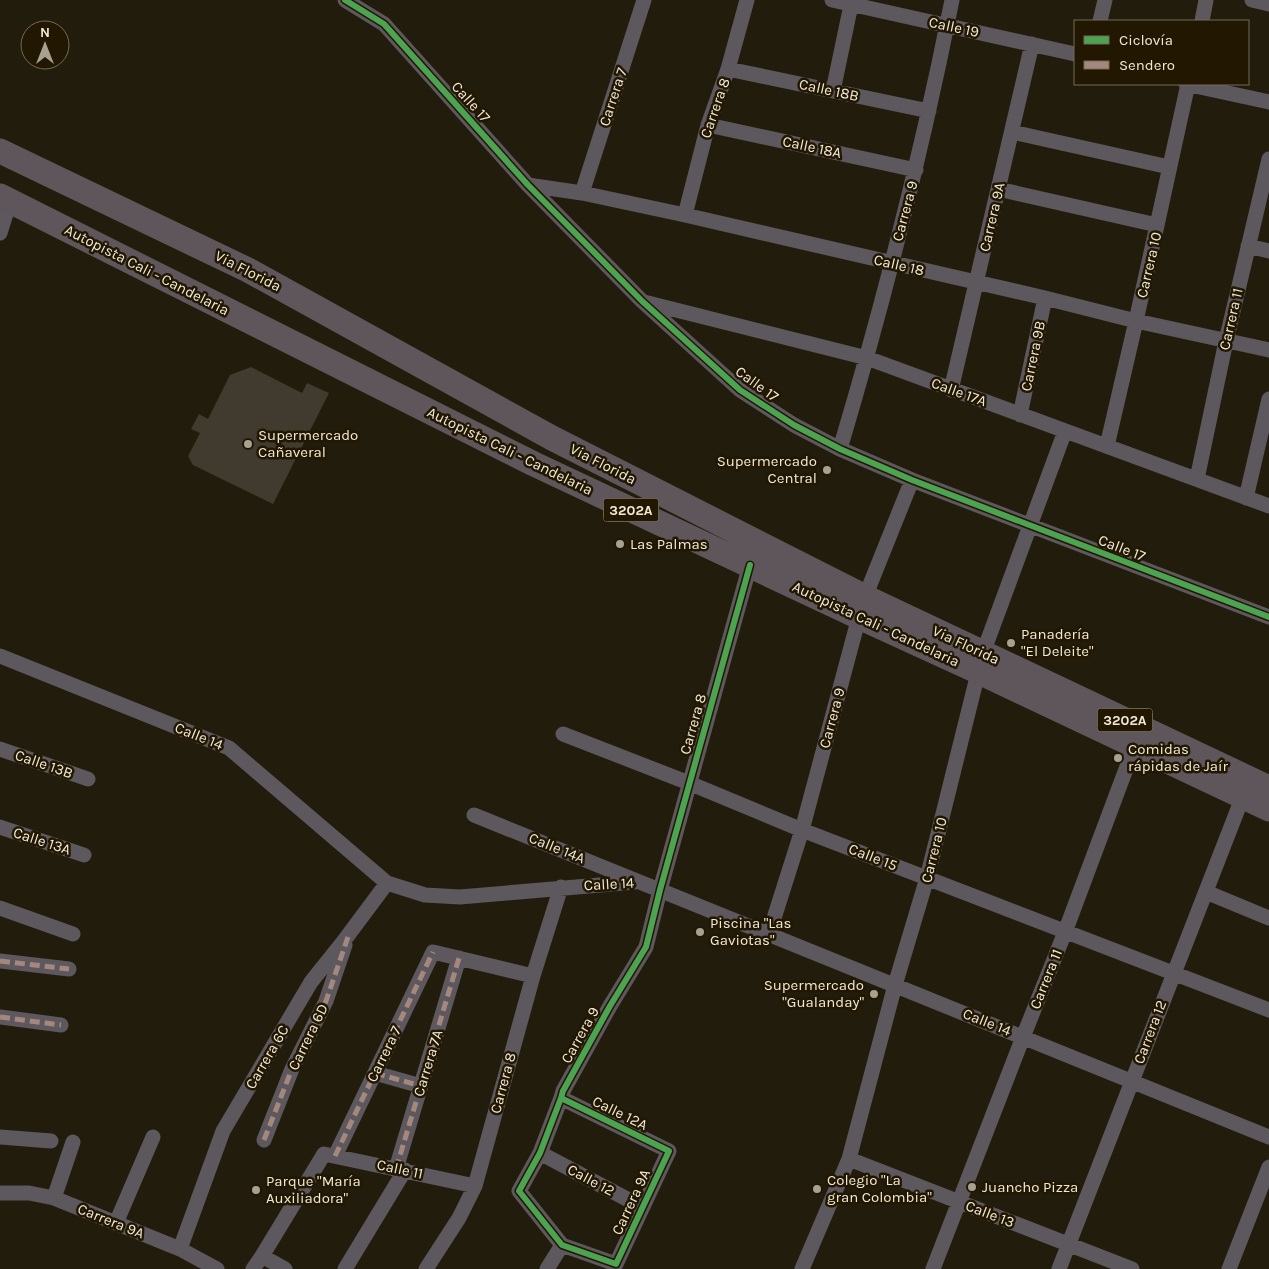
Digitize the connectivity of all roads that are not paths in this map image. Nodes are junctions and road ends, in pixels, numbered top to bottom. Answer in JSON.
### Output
{"nodes":[{"id":1,"x":345,"y":0,"type":"edge"},
{"id":2,"x":644,"y":0,"type":"edge"},
{"id":3,"x":747,"y":0,"type":"edge"},
{"id":4,"x":832,"y":0,"type":"edge"},
{"id":5,"x":952,"y":0,"type":"edge"},
{"id":6,"x":1105,"y":0,"type":"edge"},
{"id":7,"x":1206,"y":0,"type":"edge"},
{"id":8,"x":1252,"y":0,"type":"edge"},
{"id":9,"x":852,"y":2,"type":"edge"},
{"id":10,"x":1269,"y":4,"type":"edge"},
{"id":11,"x":1100,"y":20,"type":"edge"},
{"id":12,"x":1202,"y":20,"type":"edge"},
{"id":13,"x":947,"y":26,"type":"junction"},
{"id":14,"x":1032,"y":44,"type":"junction"},
{"id":15,"x":1074,"y":54,"type":"edge"},
{"id":16,"x":728,"y":69,"type":"junction"},
{"id":17,"x":1187,"y":85,"type":"edge"},
{"id":18,"x":1192,"y":85,"type":"edge"},
{"id":19,"x":833,"y":90,"type":"junction"},
{"id":20,"x":1269,"y":102,"type":"edge"},
{"id":21,"x":930,"y":111,"type":"junction"},
{"id":22,"x":708,"y":125,"type":"junction"},
{"id":23,"x":1012,"y":132,"type":"junction"},
{"id":24,"x":0,"y":151,"type":"edge"},
{"id":25,"x":1269,"y":159,"type":"edge"},
{"id":26,"x":1169,"y":168,"type":"junction"},
{"id":27,"x":916,"y":170,"type":"junction"},
{"id":28,"x":528,"y":185,"type":"junction"},
{"id":29,"x":998,"y":189,"type":"junction"},
{"id":30,"x":1266,"y":189,"type":"edge"},
{"id":31,"x":582,"y":194,"type":"junction"},
{"id":32,"x":5,"y":199,"type":"edge"},
{"id":33,"x":685,"y":216,"type":"junction"},
{"id":34,"x":1158,"y":225,"type":"junction"},
{"id":35,"x":0,"y":233,"type":"edge"},
{"id":36,"x":1248,"y":246,"type":"junction"},
{"id":37,"x":1269,"y":251,"type":"edge"},
{"id":38,"x":892,"y":263,"type":"junction"},
{"id":39,"x":976,"y":283,"type":"junction"},
{"id":40,"x":1046,"y":298,"type":"junction"},
{"id":41,"x":642,"y":302,"type":"junction"},
{"id":42,"x":1136,"y":321,"type":"junction"},
{"id":43,"x":1226,"y":341,"type":"junction"},
{"id":44,"x":1269,"y":350,"type":"edge"},
{"id":45,"x":867,"y":358,"type":"junction"},
{"id":46,"x":951,"y":390,"type":"junction"},
{"id":47,"x":1269,"y":399,"type":"edge"},
{"id":48,"x":1020,"y":414,"type":"junction"},
{"id":49,"x":1065,"y":431,"type":"junction"},
{"id":50,"x":1107,"y":446,"type":"junction"},
{"id":51,"x":840,"y":449,"type":"junction"},
{"id":52,"x":1197,"y":479,"type":"junction"},
{"id":53,"x":912,"y":480,"type":"junction"},
{"id":54,"x":1246,"y":498,"type":"junction"},
{"id":55,"x":1269,"y":506,"type":"edge"},
{"id":56,"x":1031,"y":526,"type":"junction"},
{"id":57,"x":750,"y":565,"type":"junction"},
{"id":58,"x":862,"y":607,"type":"junction"},
{"id":59,"x":1269,"y":617,"type":"edge"},
{"id":60,"x":0,"y":656,"type":"edge"},
{"id":61,"x":981,"y":662,"type":"junction"},
{"id":62,"x":563,"y":734,"type":"dead end"},
{"id":63,"x":1135,"y":745,"type":"junction"},
{"id":64,"x":0,"y":749,"type":"edge"},
{"id":65,"x":88,"y":779,"type":"dead end"},
{"id":66,"x":689,"y":783,"type":"junction"},
{"id":67,"x":1268,"y":791,"type":"edge"},
{"id":68,"x":1243,"y":796,"type":"junction"},
{"id":69,"x":474,"y":815,"type":"dead end"},
{"id":70,"x":0,"y":827,"type":"edge"},
{"id":71,"x":802,"y":830,"type":"junction"},
{"id":72,"x":84,"y":855,"type":"dead end"},
{"id":73,"x":927,"y":878,"type":"junction"},
{"id":74,"x":639,"y":881,"type":"junction"},
{"id":75,"x":388,"y":883,"type":"junction"},
{"id":76,"x":561,"y":887,"type":"junction"},
{"id":77,"x":660,"y":890,"type":"junction"},
{"id":78,"x":1206,"y":892,"type":"junction"},
{"id":79,"x":0,"y":908,"type":"edge"},
{"id":80,"x":1269,"y":918,"type":"edge"},
{"id":81,"x":1065,"y":932,"type":"junction"},
{"id":82,"x":74,"y":934,"type":"dead end"},
{"id":83,"x":349,"y":934,"type":"junction"},
{"id":84,"x":769,"y":934,"type":"junction"},
{"id":85,"x":459,"y":958,"type":"junction"},
{"id":86,"x":0,"y":961,"type":"edge"},
{"id":87,"x":69,"y":969,"type":"dead end"},
{"id":88,"x":1174,"y":973,"type":"junction"},
{"id":89,"x":533,"y":976,"type":"junction"},
{"id":90,"x":895,"y":985,"type":"junction"},
{"id":91,"x":1269,"y":1010,"type":"edge"},
{"id":92,"x":0,"y":1017,"type":"edge"},
{"id":93,"x":61,"y":1025,"type":"dead end"},
{"id":94,"x":1023,"y":1037,"type":"junction"},
{"id":95,"x":375,"y":1074,"type":"junction"},
{"id":96,"x":1131,"y":1081,"type":"junction"},
{"id":97,"x":421,"y":1086,"type":"junction"},
{"id":98,"x":561,"y":1098,"type":"junction"},
{"id":99,"x":1269,"y":1136,"type":"edge"},
{"id":100,"x":0,"y":1137,"type":"edge"},
{"id":101,"x":153,"y":1138,"type":"dead end"},
{"id":102,"x":264,"y":1140,"type":"dead end"},
{"id":103,"x":51,"y":1141,"type":"dead end"},
{"id":104,"x":73,"y":1142,"type":"dead end"},
{"id":105,"x":669,"y":1151,"type":"joint"},
{"id":106,"x":540,"y":1153,"type":"junction"},
{"id":107,"x":330,"y":1155,"type":"junction"},
{"id":108,"x":849,"y":1158,"type":"junction"},
{"id":109,"x":1269,"y":1167,"type":"edge"},
{"id":110,"x":401,"y":1169,"type":"junction"},
{"id":111,"x":475,"y":1186,"type":"junction"},
{"id":112,"x":0,"y":1193,"type":"edge"},
{"id":113,"x":54,"y":1198,"type":"junction"},
{"id":114,"x":959,"y":1201,"type":"junction"},
{"id":115,"x":642,"y":1207,"type":"junction"},
{"id":116,"x":116,"y":1223,"type":"junction"},
{"id":117,"x":1068,"y":1244,"type":"junction"},
{"id":118,"x":562,"y":1245,"type":"junction"},
{"id":119,"x":180,"y":1249,"type":"junction"},
{"id":120,"x":262,"y":1256,"type":"junction"},
{"id":121,"x":217,"y":1269,"type":"edge"},
{"id":122,"x":253,"y":1269,"type":"edge"},
{"id":123,"x":285,"y":1269,"type":"edge"},
{"id":124,"x":345,"y":1269,"type":"edge"},
{"id":125,"x":426,"y":1269,"type":"edge"},
{"id":126,"x":547,"y":1269,"type":"edge"},
{"id":127,"x":802,"y":1269,"type":"edge"},
{"id":128,"x":933,"y":1269,"type":"edge"},
{"id":129,"x":1059,"y":1269,"type":"edge"},
{"id":130,"x":1132,"y":1269,"type":"edge"},
{"id":131,"x":1229,"y":1269,"type":"edge"}],
"edges":[{"from":1,"to":28,"type":"street","name":"Calle 17"},
{"from":2,"to":31,"type":"street","name":"Carrera 7"},
{"from":3,"to":16,"type":"street","name":"Carrera 8"},
{"from":4,"to":9,"type":"street","name":"Calle 19"},
{"from":5,"to":13,"type":"street","name":"Carrera 9"},
{"from":6,"to":11,"type":"street"},
{"from":7,"to":12,"type":"street"},
{"from":8,"to":10,"type":"street"},
{"from":9,"to":13,"type":"street","name":"Calle 19"},
{"from":9,"to":19,"type":"street"},
{"from":13,"to":14,"type":"street","name":"Calle 19"},
{"from":13,"to":21,"type":"street","name":"Carrera 9"},
{"from":14,"to":15,"type":"street","name":"Calle 19"},
{"from":14,"to":23,"type":"street","name":"Carrera 9A"},
{"from":16,"to":19,"type":"street","name":"Calle 18B"},
{"from":16,"to":22,"type":"street","name":"Carrera 8"},
{"from":17,"to":26,"type":"street","name":"Carrera 10"},
{"from":18,"to":20,"type":"street"},
{"from":19,"to":21,"type":"street","name":"Calle 18B"},
{"from":21,"to":27,"type":"street","name":"Carrera 9"},
{"from":22,"to":27,"type":"street","name":"Calle 18A"},
{"from":22,"to":33,"type":"street","name":"Carrera 8"},
{"from":23,"to":26,"type":"street"},
{"from":23,"to":29,"type":"street","name":"Carrera 9A"},
{"from":24,"to":58,"type":"main road","name":"Via Florida","number":"3202A"},
{"from":25,"to":30,"type":"street","name":"Carrera 11"},
{"from":26,"to":34,"type":"street","name":"Carrera 10"},
{"from":27,"to":38,"type":"street","name":"Carrera 9"},
{"from":28,"to":31,"type":"street","name":"Calle 18"},
{"from":28,"to":41,"type":"street","name":"Calle 17"},
{"from":29,"to":34,"type":"street"},
{"from":29,"to":39,"type":"street","name":"Carrera 9A"},
{"from":30,"to":36,"type":"street","name":"Carrera 11"},
{"from":31,"to":33,"type":"street","name":"Calle 18"},
{"from":32,"to":35,"type":"street"},
{"from":32,"to":57,"type":"main road","name":"Autopista Cali - Candelaria","number":"3202A"},
{"from":33,"to":38,"type":"street","name":"Calle 18"},
{"from":34,"to":42,"type":"street","name":"Carrera 10"},
{"from":36,"to":37,"type":"street"},
{"from":36,"to":43,"type":"street","name":"Carrera 11"},
{"from":38,"to":39,"type":"street","name":"Calle 18"},
{"from":38,"to":45,"type":"street","name":"Carrera 9"},
{"from":39,"to":40,"type":"street","name":"Calle 18"},
{"from":39,"to":46,"type":"street","name":"Carrera 9A"},
{"from":40,"to":42,"type":"street","name":"Calle 18"},
{"from":40,"to":48,"type":"street","name":"Carrera 9B"},
{"from":41,"to":45,"type":"street","name":"Calle 17A"},
{"from":41,"to":51,"type":"street","name":"Calle 17"},
{"from":42,"to":43,"type":"street","name":"Calle 18"},
{"from":42,"to":50,"type":"street","name":"Carrera 10"},
{"from":43,"to":44,"type":"street","name":"Calle 18"},
{"from":43,"to":52,"type":"street","name":"Carrera 11"},
{"from":45,"to":46,"type":"street","name":"Calle 17A"},
{"from":45,"to":51,"type":"street","name":"Carrera 9"},
{"from":46,"to":48,"type":"street","name":"Calle 17A"},
{"from":47,"to":54,"type":"street"},
{"from":48,"to":49,"type":"street","name":"Calle 17A"},
{"from":49,"to":50,"type":"street","name":"Calle 17A"},
{"from":49,"to":56,"type":"street","name":"Carrera 10"},
{"from":50,"to":52,"type":"street","name":"Calle 17A"},
{"from":51,"to":53,"type":"street","name":"Calle 17"},
{"from":52,"to":54,"type":"street","name":"Calle 17A"},
{"from":53,"to":56,"type":"street","name":"Calle 17"},
{"from":53,"to":58,"type":"street","name":"Carrera 9"},
{"from":54,"to":55,"type":"street","name":"Calle 17A"},
{"from":56,"to":59,"type":"street","name":"Calle 17"},
{"from":56,"to":61,"type":"street","name":"Carrera 10"},
{"from":57,"to":58,"type":"main road","name":"Autopista Cali - Candelaria","number":"3202A"},
{"from":57,"to":66,"type":"street","name":"Carrera 8"},
{"from":58,"to":61,"type":"main road","name":"Autopista Cali - Candelaria","number":"3202A"},
{"from":58,"to":71,"type":"street","name":"Carrera 9"},
{"from":60,"to":75,"type":"street","name":"Calle 14"},
{"from":61,"to":63,"type":"main road","name":"Autopista Cali - Candelaria","number":"3202A"},
{"from":61,"to":67,"type":"main road","name":"Via Florida","number":"3202A"},
{"from":61,"to":73,"type":"street","name":"Carrera 10"},
{"from":62,"to":66,"type":"street","name":"Calle 15"},
{"from":63,"to":68,"type":"main road","name":"Autopista Cali - Candelaria","number":"3202A"},
{"from":63,"to":81,"type":"street","name":"Carrera 11"},
{"from":64,"to":65,"type":"street","name":"Calle 13B"},
{"from":66,"to":71,"type":"street","name":"Calle 15"},
{"from":66,"to":77,"type":"street","name":"Carrera 8"},
{"from":67,"to":68,"type":"main road","name":"Autopista Cali - Candelaria","number":"3202A"},
{"from":68,"to":78,"type":"street","name":"Carrera 12"},
{"from":69,"to":74,"type":"street","name":"Calle 14A"},
{"from":70,"to":72,"type":"street","name":"Calle 13A"},
{"from":71,"to":73,"type":"street","name":"Calle 15"},
{"from":71,"to":84,"type":"street","name":"Carrera 9"},
{"from":73,"to":81,"type":"street","name":"Calle 15"},
{"from":73,"to":90,"type":"street","name":"Carrera 10"},
{"from":74,"to":76,"type":"street","name":"Calle 14"},
{"from":74,"to":77,"type":"street","name":"Calle 14"},
{"from":75,"to":76,"type":"street","name":"Calle 14"},
{"from":75,"to":83,"type":"street","name":"Carrera 6C"},
{"from":76,"to":89,"type":"street","name":"Carrera 8"},
{"from":77,"to":84,"type":"street","name":"Calle 14"},
{"from":77,"to":98,"type":"street","name":"Carrera 9"},
{"from":78,"to":80,"type":"street"},
{"from":78,"to":88,"type":"street","name":"Carrera 12"},
{"from":79,"to":82,"type":"street"},
{"from":81,"to":88,"type":"street","name":"Calle 15"},
{"from":81,"to":94,"type":"street","name":"Carrera 11"},
{"from":83,"to":102,"type":"street","name":"Carrera 6D"},
{"from":83,"to":119,"type":"street","name":"Carrera 6C"},
{"from":84,"to":90,"type":"street","name":"Calle 14"},
{"from":85,"to":89,"type":"street"},
{"from":85,"to":95,"type":"street","name":"Carrera 7"},
{"from":85,"to":97,"type":"street","name":"Carrera 7A"},
{"from":86,"to":87,"type":"street"},
{"from":88,"to":91,"type":"street","name":"Calle 15"},
{"from":88,"to":96,"type":"street","name":"Carrera 12"},
{"from":89,"to":111,"type":"street","name":"Carrera 8"},
{"from":90,"to":94,"type":"street","name":"Calle 14"},
{"from":90,"to":108,"type":"street","name":"Carrera 10"},
{"from":92,"to":93,"type":"street"},
{"from":94,"to":96,"type":"street","name":"Calle 14"},
{"from":94,"to":114,"type":"street","name":"Carrera 11"},
{"from":95,"to":97,"type":"street"},
{"from":95,"to":107,"type":"street","name":"Carrera 7"},
{"from":96,"to":99,"type":"street","name":"Calle 14"},
{"from":96,"to":117,"type":"street","name":"Carrera 12"},
{"from":97,"to":110,"type":"street","name":"Carrera 7A"},
{"from":98,"to":105,"type":"street","name":"Calle 12A"},
{"from":98,"to":106,"type":"street","name":"Carrera 9"},
{"from":100,"to":103,"type":"street"},
{"from":101,"to":116,"type":"street"},
{"from":104,"to":113,"type":"street"},
{"from":105,"to":115,"type":"street","name":"Carrera 9A"},
{"from":106,"to":115,"type":"street","name":"Calle 12"},
{"from":106,"to":118,"type":"street","name":"Carrera 9"},
{"from":107,"to":110,"type":"street","name":"Calle 11"},
{"from":107,"to":120,"type":"street","name":"Carrera 7"},
{"from":108,"to":114,"type":"street","name":"Calle 13"},
{"from":108,"to":127,"type":"street","name":"Carrera 10"},
{"from":109,"to":131,"type":"street"},
{"from":110,"to":111,"type":"street","name":"Calle 11"},
{"from":110,"to":124,"type":"street","name":"Carrera 7A"},
{"from":111,"to":125,"type":"street","name":"Carrera 8"},
{"from":112,"to":113,"type":"street","name":"Carrera 9A"},
{"from":113,"to":116,"type":"street","name":"Carrera 9A"},
{"from":114,"to":117,"type":"street","name":"Calle 13"},
{"from":114,"to":128,"type":"street","name":"Carrera 11"},
{"from":115,"to":118,"type":"street","name":"Carrera 9A"},
{"from":116,"to":119,"type":"street","name":"Carrera 9A"},
{"from":117,"to":129,"type":"street","name":"Carrera 12"},
{"from":117,"to":130,"type":"street","name":"Calle 13"},
{"from":118,"to":126,"type":"street"},
{"from":119,"to":121,"type":"street","name":"Carrera 9A"},
{"from":120,"to":122,"type":"street","name":"Carrera 7"},
{"from":120,"to":123,"type":"street"}]}
